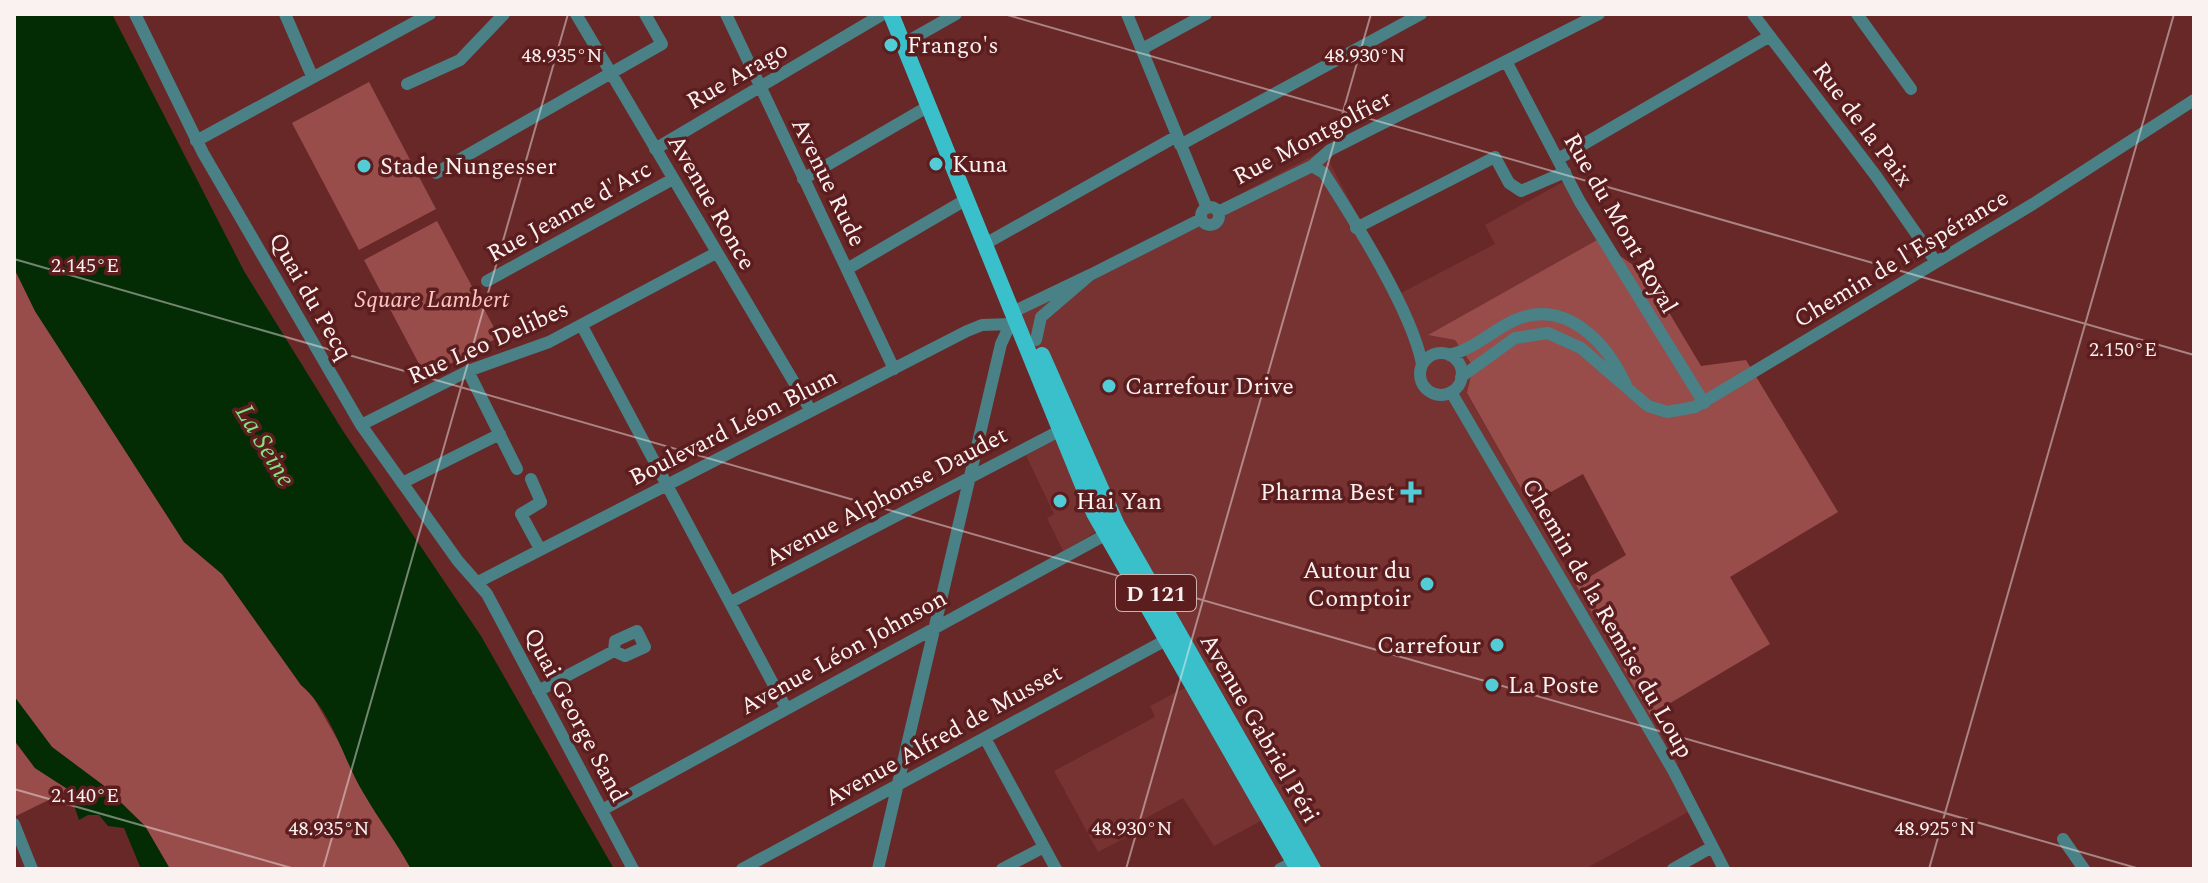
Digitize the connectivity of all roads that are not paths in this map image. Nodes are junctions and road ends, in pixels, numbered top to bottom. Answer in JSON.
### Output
{"nodes":[{"id":1,"x":135,"y":14,"type":"edge"},
{"id":2,"x":285,"y":14,"type":"edge"},
{"id":3,"x":430,"y":14,"type":"edge"},
{"id":4,"x":504,"y":14,"type":"edge"},
{"id":5,"x":576,"y":14,"type":"edge"},
{"id":6,"x":645,"y":14,"type":"edge"},
{"id":7,"x":726,"y":14,"type":"edge"},
{"id":8,"x":883,"y":14,"type":"edge"},
{"id":9,"x":891,"y":14,"type":"edge"},
{"id":10,"x":956,"y":14,"type":"edge"},
{"id":11,"x":1127,"y":14,"type":"edge"},
{"id":12,"x":1206,"y":14,"type":"edge"},
{"id":13,"x":1421,"y":14,"type":"edge"},
{"id":14,"x":1599,"y":14,"type":"edge"},
{"id":15,"x":1753,"y":14,"type":"edge"},
{"id":16,"x":1857,"y":14,"type":"edge"},
{"id":17,"x":1770,"y":36,"type":"junction"},
{"id":18,"x":903,"y":44,"type":"junction"},
{"id":19,"x":1142,"y":49,"type":"junction"},
{"id":20,"x":1506,"y":61,"type":"junction"},
{"id":21,"x":612,"y":74,"type":"junction"},
{"id":22,"x":312,"y":76,"type":"junction"},
{"id":23,"x":407,"y":84,"type":"dead end"},
{"id":24,"x":760,"y":87,"type":"junction"},
{"id":25,"x":1911,"y":89,"type":"dead end"},
{"id":26,"x":2194,"y":100,"type":"edge"},
{"id":27,"x":929,"y":106,"type":"junction"},
{"id":28,"x":1179,"y":140,"type":"junction"},
{"id":29,"x":196,"y":141,"type":"junction"},
{"id":30,"x":655,"y":149,"type":"junction"},
{"id":31,"x":1558,"y":159,"type":"junction"},
{"id":32,"x":1312,"y":166,"type":"junction"},
{"id":33,"x":1565,"y":172,"type":"junction"},
{"id":34,"x":436,"y":173,"type":"dead end"},
{"id":35,"x":673,"y":179,"type":"junction"},
{"id":36,"x":803,"y":179,"type":"junction"},
{"id":37,"x":967,"y":199,"type":"junction"},
{"id":38,"x":1209,"y":213,"type":"junction"},
{"id":39,"x":1356,"y":228,"type":"junction"},
{"id":40,"x":985,"y":244,"type":"junction"},
{"id":41,"x":716,"y":253,"type":"junction"},
{"id":42,"x":1936,"y":262,"type":"junction"},
{"id":43,"x":847,"y":269,"type":"junction"},
{"id":44,"x":1090,"y":275,"type":"junction"},
{"id":45,"x":487,"y":281,"type":"dead end"},
{"id":46,"x":1014,"y":316,"type":"junction"},
{"id":47,"x":982,"y":325,"type":"junction"},
{"id":48,"x":582,"y":326,"type":"junction"},
{"id":49,"x":1412,"y":329,"type":"junction"},
{"id":50,"x":1036,"y":340,"type":"junction"},
{"id":51,"x":1001,"y":344,"type":"junction"},
{"id":52,"x":1443,"y":354,"type":"junction"},
{"id":53,"x":1422,"y":364,"type":"junction"},
{"id":54,"x":894,"y":369,"type":"junction"},
{"id":55,"x":468,"y":371,"type":"junction"},
{"id":56,"x":1461,"y":377,"type":"junction"},
{"id":57,"x":1626,"y":385,"type":"junction"},
{"id":58,"x":1451,"y":392,"type":"junction"},
{"id":59,"x":1704,"y":403,"type":"junction"},
{"id":60,"x":811,"y":411,"type":"junction"},
{"id":61,"x":361,"y":425,"type":"junction"},
{"id":62,"x":1061,"y":430,"type":"junction"},
{"id":63,"x":500,"y":434,"type":"junction"},
{"id":64,"x":517,"y":469,"type":"dead end"},
{"id":65,"x":970,"y":475,"type":"junction"},
{"id":66,"x":531,"y":479,"type":"dead end"},
{"id":67,"x":402,"y":483,"type":"junction"},
{"id":68,"x":668,"y":485,"type":"junction"},
{"id":69,"x":1105,"y":535,"type":"junction"},
{"id":70,"x":540,"y":549,"type":"junction"},
{"id":71,"x":478,"y":582,"type":"junction"},
{"id":72,"x":731,"y":602,"type":"junction"},
{"id":73,"x":935,"y":628,"type":"junction"},
{"id":74,"x":1166,"y":640,"type":"junction"},
{"id":75,"x":614,"y":651,"type":"dead end"},
{"id":76,"x":538,"y":691,"type":"junction"},
{"id":77,"x":786,"y":708,"type":"junction"},
{"id":78,"x":985,"y":738,"type":"junction"},
{"id":79,"x":900,"y":782,"type":"junction"},
{"id":80,"x":602,"y":810,"type":"junction"},
{"id":81,"x":14,"y":824,"type":"edge"},
{"id":82,"x":2063,"y":839,"type":"dead end"},
{"id":83,"x":1044,"y":847,"type":"junction"},
{"id":84,"x":1712,"y":847,"type":"junction"},
{"id":85,"x":1290,"y":867,"type":"edge"},
{"id":86,"x":32,"y":869,"type":"edge"},
{"id":87,"x":633,"y":869,"type":"edge"},
{"id":88,"x":742,"y":869,"type":"edge"},
{"id":89,"x":878,"y":869,"type":"edge"},
{"id":90,"x":1002,"y":869,"type":"edge"},
{"id":91,"x":1056,"y":869,"type":"edge"},
{"id":92,"x":1313,"y":869,"type":"edge"},
{"id":93,"x":1673,"y":869,"type":"edge"},
{"id":94,"x":1724,"y":869,"type":"edge"},
{"id":95,"x":2084,"y":869,"type":"edge"}],
"edges":[{"from":1,"to":29,"type":"street","name":"Quai du Pecq"},
{"from":2,"to":22,"type":"street"},
{"from":3,"to":22,"type":"street"},
{"from":4,"to":23,"type":"street"},
{"from":5,"to":21,"type":"street","name":"Avenue Ronce"},
{"from":6,"to":21,"type":"street"},
{"from":7,"to":24,"type":"street","name":"Avenue Rude"},
{"from":8,"to":24,"type":"street","name":"Rue Arago"},
{"from":9,"to":18,"type":"main road","number":"D 121"},
{"from":10,"to":18,"type":"street"},
{"from":11,"to":19,"type":"street"},
{"from":12,"to":19,"type":"street"},
{"from":13,"to":28,"type":"street"},
{"from":14,"to":20,"type":"street","name":"Rue Montgolfier"},
{"from":15,"to":17,"type":"street","name":"Rue de la Paix"},
{"from":16,"to":25,"type":"street"},
{"from":17,"to":31,"type":"street"},
{"from":17,"to":42,"type":"street","name":"Rue de la Paix"},
{"from":18,"to":27,"type":"main road","number":"D 121"},
{"from":19,"to":28,"type":"street"},
{"from":20,"to":31,"type":"street","name":"Rue du Mont Royal"},
{"from":20,"to":32,"type":"street","name":"Rue Montgolfier"},
{"from":21,"to":30,"type":"street","name":"Avenue Ronce"},
{"from":21,"to":34,"type":"street"},
{"from":22,"to":29,"type":"street"},
{"from":24,"to":30,"type":"street","name":"Rue Arago"},
{"from":24,"to":36,"type":"street","name":"Avenue Rude"},
{"from":26,"to":42,"type":"street","name":"Chemin de l'Espérance"},
{"from":27,"to":36,"type":"street"},
{"from":27,"to":37,"type":"main road","number":"D 121"},
{"from":28,"to":38,"type":"street"},
{"from":28,"to":40,"type":"street"},
{"from":29,"to":61,"type":"street","name":"Quai du Pecq"},
{"from":30,"to":35,"type":"street","name":"Avenue Ronce"},
{"from":31,"to":33,"type":"street","name":"Rue du Mont Royal"},
{"from":32,"to":38,"type":"street","name":"Rue Montgolfier"},
{"from":32,"to":39,"type":"street"},
{"from":33,"to":39,"type":"street"},
{"from":33,"to":59,"type":"street","name":"Rue du Mont Royal"},
{"from":35,"to":41,"type":"street","name":"Avenue Ronce"},
{"from":35,"to":45,"type":"street","name":"Rue Jeanne d'Arc"},
{"from":36,"to":43,"type":"street","name":"Avenue Rude"},
{"from":37,"to":40,"type":"main road","number":"D 121"},
{"from":37,"to":43,"type":"street"},
{"from":38,"to":44,"type":"street","name":"Rue Montgolfier"},
{"from":39,"to":49,"type":"street"},
{"from":40,"to":46,"type":"main road","number":"D 121"},
{"from":41,"to":48,"type":"street","name":"Rue Leo Delibes"},
{"from":41,"to":60,"type":"street","name":"Avenue Ronce"},
{"from":42,"to":59,"type":"street","name":"Chemin de l'Espérance"},
{"from":43,"to":54,"type":"street","name":"Avenue Rude"},
{"from":44,"to":46,"type":"street","name":"Rue Montgolfier"},
{"from":44,"to":50,"type":"street","name":"Rue Montgolfier"},
{"from":46,"to":47,"type":"street","name":"Boulevard Léon Blum"},
{"from":46,"to":50,"type":"main road","name":"Avenue Gabriel Péri","number":"D 121"},
{"from":46,"to":51,"type":"street"},
{"from":46,"to":62,"type":"main road","name":"Avenue Gabriel Péri","number":"D 121"},
{"from":47,"to":51,"type":"street"},
{"from":47,"to":54,"type":"street","name":"Boulevard Léon Blum"},
{"from":48,"to":55,"type":"street","name":"Rue Leo Delibes"},
{"from":48,"to":68,"type":"street"},
{"from":49,"to":52,"type":"street"},
{"from":49,"to":53,"type":"street"},
{"from":50,"to":92,"type":"main road","name":"Avenue Gabriel Péri","number":"D 121"},
{"from":51,"to":65,"type":"street"},
{"from":52,"to":53,"type":"street"},
{"from":52,"to":56,"type":"street"},
{"from":52,"to":57,"type":"street","name":"Chemin de l'Espérance"},
{"from":53,"to":58,"type":"street"},
{"from":54,"to":60,"type":"street","name":"Boulevard Léon Blum"},
{"from":55,"to":61,"type":"street","name":"Rue Leo Delibes"},
{"from":55,"to":63,"type":"street"},
{"from":56,"to":57,"type":"street","name":"Chemin de l'Espérance"},
{"from":56,"to":58,"type":"street"},
{"from":57,"to":59,"type":"street","name":"Chemin de l'Espérance"},
{"from":58,"to":84,"type":"street","name":"Chemin de la Remise du Loup"},
{"from":60,"to":68,"type":"street","name":"Boulevard Léon Blum"},
{"from":61,"to":67,"type":"street","name":"Quai du Pecq"},
{"from":62,"to":65,"type":"street","name":"Avenue Alphonse Daudet"},
{"from":62,"to":69,"type":"main road","name":"Avenue Gabriel Péri","number":"D 121"},
{"from":63,"to":64,"type":"street"},
{"from":63,"to":67,"type":"street"},
{"from":65,"to":72,"type":"street","name":"Avenue Alphonse Daudet"},
{"from":65,"to":73,"type":"street"},
{"from":66,"to":70,"type":"street"},
{"from":67,"to":71,"type":"street","name":"Quai du Pecq"},
{"from":68,"to":70,"type":"street","name":"Boulevard Léon Blum"},
{"from":68,"to":72,"type":"street"},
{"from":69,"to":73,"type":"street","name":"Avenue Léon Johnson"},
{"from":69,"to":74,"type":"main road","name":"Avenue Gabriel Péri","number":"D 121"},
{"from":70,"to":71,"type":"street","name":"Boulevard Léon Blum"},
{"from":71,"to":76,"type":"street","name":"Quai George Sand"},
{"from":72,"to":77,"type":"street"},
{"from":73,"to":77,"type":"street","name":"Avenue Léon Johnson"},
{"from":73,"to":79,"type":"street"},
{"from":74,"to":78,"type":"street","name":"Avenue Alfred de Musset"},
{"from":74,"to":85,"type":"main road","name":"Avenue Gabriel Péri","number":"D 121"},
{"from":75,"to":76,"type":"street"},
{"from":76,"to":80,"type":"street","name":"Quai George Sand"},
{"from":77,"to":80,"type":"street","name":"Avenue Léon Johnson"},
{"from":78,"to":79,"type":"street","name":"Avenue Alfred de Musset"},
{"from":78,"to":83,"type":"street"},
{"from":79,"to":88,"type":"street","name":"Avenue Alfred de Musset"},
{"from":79,"to":89,"type":"street"},
{"from":80,"to":87,"type":"street","name":"Quai George Sand"},
{"from":81,"to":86,"type":"street"},
{"from":82,"to":95,"type":"street"},
{"from":83,"to":90,"type":"street"},
{"from":83,"to":91,"type":"street"},
{"from":84,"to":93,"type":"street"},
{"from":84,"to":94,"type":"street","name":"Chemin de la Remise du Loup"}]}
